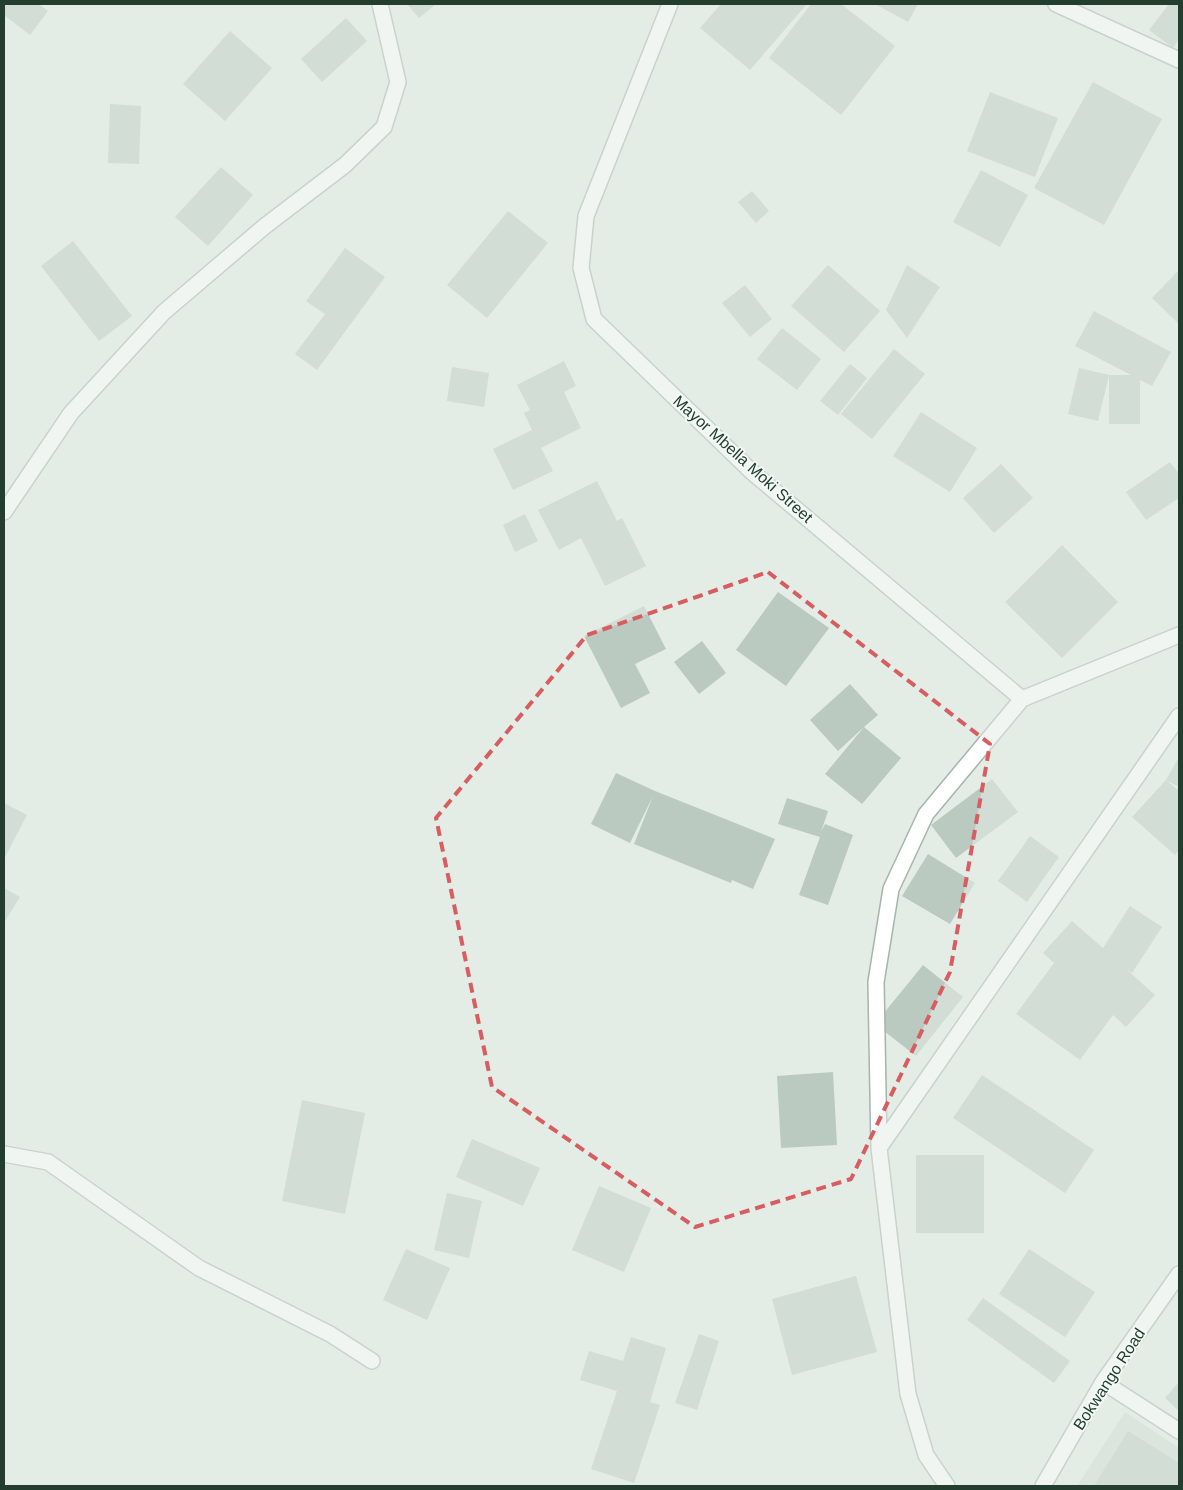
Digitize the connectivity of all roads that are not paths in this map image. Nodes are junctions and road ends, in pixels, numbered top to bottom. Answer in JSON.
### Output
{"nodes":[{"id":1,"x":380,"y":4,"type":"edge"},
{"id":2,"x":670,"y":4,"type":"edge"},
{"id":3,"x":1056,"y":4,"type":"edge"},
{"id":4,"x":1179,"y":60,"type":"edge"},
{"id":5,"x":4,"y":512,"type":"edge"},
{"id":6,"x":1179,"y":635,"type":"edge"},
{"id":7,"x":1022,"y":699,"type":"junction"},
{"id":8,"x":1179,"y":716,"type":"edge"},
{"id":9,"x":879,"y":1148,"type":"junction"},
{"id":10,"x":4,"y":1154,"type":"edge"},
{"id":11,"x":1179,"y":1274,"type":"edge"},
{"id":12,"x":372,"y":1361,"type":"dead end"},
{"id":13,"x":1103,"y":1382,"type":"junction"},
{"id":14,"x":1179,"y":1431,"type":"edge"},
{"id":15,"x":948,"y":1486,"type":"edge"},
{"id":16,"x":1043,"y":1486,"type":"edge"}],
"edges":[{"from":1,"to":5,"type":"street"},
{"from":2,"to":7,"type":"street","name":"Mayor Mbella Moki Street"},
{"from":3,"to":4,"type":"street"},
{"from":6,"to":7,"type":"street"},
{"from":7,"to":9,"type":"street"},
{"from":8,"to":9,"type":"street"},
{"from":9,"to":15,"type":"street"},
{"from":10,"to":12,"type":"street"},
{"from":11,"to":13,"type":"street","name":"Bokwango Road"},
{"from":13,"to":14,"type":"street"},
{"from":13,"to":16,"type":"street","name":"Bokwango Road"}]}
